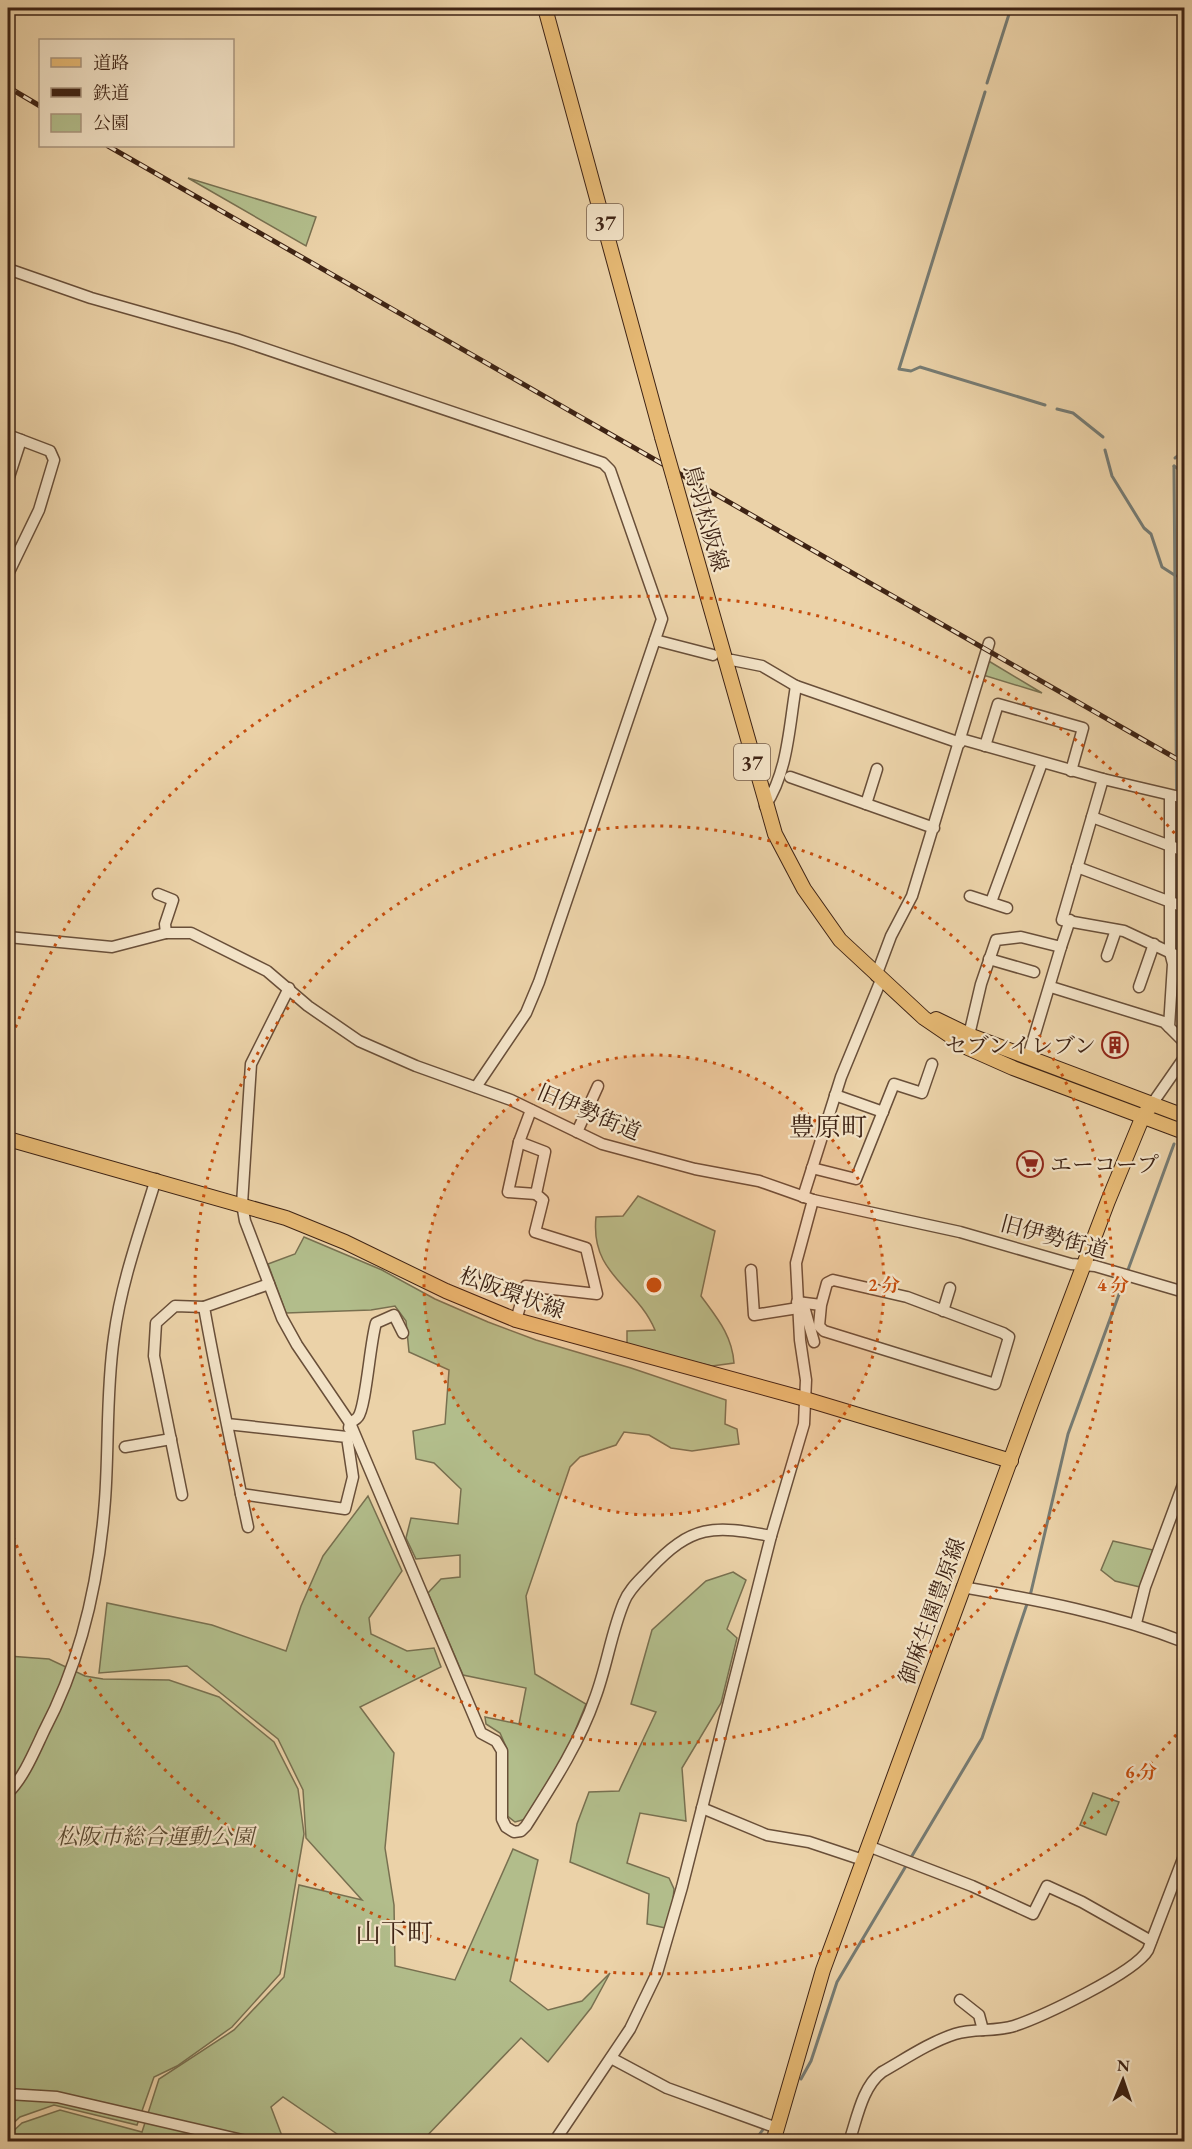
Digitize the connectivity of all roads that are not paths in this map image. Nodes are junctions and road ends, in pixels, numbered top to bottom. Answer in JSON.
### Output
{"nodes":[{"id":1,"x":545,"y":8,"type":"edge"},
{"id":2,"x":8,"y":269,"type":"edge"},
{"id":3,"x":8,"y":435,"type":"edge"},
{"id":4,"x":21,"y":440,"type":"junction"},
{"id":5,"x":8,"y":480,"type":"edge"},
{"id":6,"x":8,"y":574,"type":"edge"},
{"id":7,"x":655,"y":640,"type":"junction"},
{"id":8,"x":989,"y":643,"type":"dead end"},
{"id":9,"x":713,"y":655,"type":"dead end"},
{"id":10,"x":732,"y":660,"type":"dead end"},
{"id":11,"x":796,"y":686,"type":"junction"},
{"id":12,"x":960,"y":741,"type":"junction"},
{"id":13,"x":986,"y":746,"type":"junction"},
{"id":14,"x":1041,"y":763,"type":"junction"},
{"id":15,"x":877,"y":769,"type":"dead end"},
{"id":16,"x":1071,"y":771,"type":"junction"},
{"id":17,"x":790,"y":777,"type":"dead end"},
{"id":18,"x":1103,"y":779,"type":"junction"},
{"id":19,"x":1171,"y":796,"type":"junction"},
{"id":20,"x":1184,"y":798,"type":"edge"},
{"id":21,"x":866,"y":804,"type":"junction"},
{"id":22,"x":765,"y":806,"type":"junction"},
{"id":23,"x":1092,"y":818,"type":"junction"},
{"id":24,"x":934,"y":828,"type":"junction"},
{"id":25,"x":1171,"y":846,"type":"junction"},
{"id":26,"x":1184,"y":851,"type":"edge"},
{"id":27,"x":1077,"y":867,"type":"junction"},
{"id":28,"x":158,"y":894,"type":"dead end"},
{"id":29,"x":970,"y":896,"type":"dead end"},
{"id":30,"x":991,"y":902,"type":"junction"},
{"id":31,"x":1171,"y":902,"type":"junction"},
{"id":32,"x":1184,"y":907,"type":"edge"},
{"id":33,"x":1007,"y":908,"type":"dead end"},
{"id":34,"x":1070,"y":921,"type":"junction"},
{"id":35,"x":1116,"y":930,"type":"junction"},
{"id":36,"x":166,"y":933,"type":"junction"},
{"id":37,"x":8,"y":937,"type":"edge"},
{"id":38,"x":1154,"y":944,"type":"junction"},
{"id":39,"x":1061,"y":947,"type":"junction"},
{"id":40,"x":1177,"y":955,"type":"edge"},
{"id":41,"x":1107,"y":956,"type":"dead end"},
{"id":42,"x":989,"y":959,"type":"junction"},
{"id":43,"x":1034,"y":972,"type":"dead end"},
{"id":44,"x":879,"y":978,"type":"junction"},
{"id":45,"x":1051,"y":987,"type":"junction"},
{"id":46,"x":1139,"y":987,"type":"dead end"},
{"id":47,"x":289,"y":988,"type":"junction"},
{"id":48,"x":903,"y":1000,"type":"junction"},
{"id":49,"x":1169,"y":1027,"type":"junction"},
{"id":50,"x":969,"y":1035,"type":"junction"},
{"id":51,"x":1185,"y":1042,"type":"edge"},
{"id":52,"x":1028,"y":1057,"type":"junction"},
{"id":53,"x":1185,"y":1058,"type":"edge"},
{"id":54,"x":932,"y":1064,"type":"dead end"},
{"id":55,"x":597,"y":1086,"type":"dead end"},
{"id":56,"x":476,"y":1087,"type":"junction"},
{"id":57,"x":835,"y":1095,"type":"junction"},
{"id":58,"x":1152,"y":1104,"type":"junction"},
{"id":59,"x":531,"y":1110,"type":"junction"},
{"id":60,"x":883,"y":1112,"type":"junction"},
{"id":61,"x":1143,"y":1116,"type":"junction"},
{"id":62,"x":1185,"y":1116,"type":"edge"},
{"id":63,"x":577,"y":1132,"type":"junction"},
{"id":64,"x":1185,"y":1132,"type":"edge"},
{"id":65,"x":8,"y":1138,"type":"edge"},
{"id":66,"x":519,"y":1142,"type":"junction"},
{"id":67,"x":812,"y":1168,"type":"junction"},
{"id":68,"x":156,"y":1179,"type":"junction"},
{"id":69,"x":536,"y":1194,"type":"junction"},
{"id":70,"x":808,"y":1198,"type":"junction"},
{"id":71,"x":242,"y":1204,"type":"junction"},
{"id":72,"x":1083,"y":1266,"type":"junction"},
{"id":73,"x":752,"y":1270,"type":"dead end"},
{"id":74,"x":269,"y":1284,"type":"junction"},
{"id":75,"x":950,"y":1288,"type":"dead end"},
{"id":76,"x":1185,"y":1292,"type":"edge"},
{"id":77,"x":799,"y":1304,"type":"junction"},
{"id":78,"x":821,"y":1305,"type":"junction"},
{"id":79,"x":204,"y":1307,"type":"junction"},
{"id":80,"x":943,"y":1311,"type":"junction"},
{"id":81,"x":516,"y":1320,"type":"junction"},
{"id":82,"x":403,"y":1333,"type":"dead end"},
{"id":83,"x":814,"y":1342,"type":"dead end"},
{"id":84,"x":805,"y":1399,"type":"junction"},
{"id":85,"x":350,"y":1423,"type":"junction"},
{"id":86,"x":227,"y":1424,"type":"junction"},
{"id":87,"x":347,"y":1437,"type":"junction"},
{"id":88,"x":171,"y":1439,"type":"junction"},
{"id":89,"x":125,"y":1447,"type":"dead end"},
{"id":90,"x":1011,"y":1461,"type":"junction"},
{"id":91,"x":1185,"y":1482,"type":"edge"},
{"id":92,"x":242,"y":1494,"type":"junction"},
{"id":93,"x":182,"y":1495,"type":"dead end"},
{"id":94,"x":248,"y":1527,"type":"dead end"},
{"id":95,"x":771,"y":1536,"type":"junction"},
{"id":96,"x":962,"y":1587,"type":"junction"},
{"id":97,"x":1136,"y":1623,"type":"junction"},
{"id":98,"x":1185,"y":1642,"type":"edge"},
{"id":99,"x":8,"y":1793,"type":"edge"},
{"id":100,"x":702,"y":1808,"type":"junction"},
{"id":101,"x":866,"y":1853,"type":"junction"},
{"id":102,"x":1185,"y":1856,"type":"edge"},
{"id":103,"x":1151,"y":1941,"type":"junction"},
{"id":104,"x":960,"y":2000,"type":"dead end"},
{"id":105,"x":983,"y":2030,"type":"junction"},
{"id":106,"x":611,"y":2058,"type":"junction"},
{"id":107,"x":8,"y":2094,"type":"edge"},
{"id":108,"x":777,"y":2128,"type":"junction"},
{"id":109,"x":251,"y":2142,"type":"edge"},
{"id":110,"x":554,"y":2142,"type":"edge"},
{"id":111,"x":773,"y":2142,"type":"edge"},
{"id":112,"x":849,"y":2142,"type":"edge"}],
"edges":[{"from":1,"to":22,"type":"main road","name":"鳥羽松阪線","number":"37","bridge":true},
{"from":2,"to":7,"type":"street"},
{"from":3,"to":4,"type":"street"},
{"from":4,"to":5,"type":"street"},
{"from":4,"to":6,"type":"street"},
{"from":7,"to":9,"type":"street"},
{"from":7,"to":56,"type":"street"},
{"from":8,"to":12,"type":"street"},
{"from":10,"to":11,"type":"street"},
{"from":11,"to":12,"type":"street"},
{"from":11,"to":22,"type":"street"},
{"from":12,"to":13,"type":"street"},
{"from":12,"to":24,"type":"street"},
{"from":13,"to":14,"type":"street"},
{"from":13,"to":16,"type":"street"},
{"from":14,"to":16,"type":"street"},
{"from":14,"to":30,"type":"street"},
{"from":15,"to":21,"type":"street"},
{"from":16,"to":18,"type":"street"},
{"from":17,"to":21,"type":"street"},
{"from":18,"to":19,"type":"street"},
{"from":18,"to":23,"type":"street"},
{"from":19,"to":20,"type":"street"},
{"from":19,"to":25,"type":"street"},
{"from":21,"to":24,"type":"street"},
{"from":22,"to":44,"type":"main road","name":"鳥羽松阪線","number":"37"},
{"from":23,"to":25,"type":"street"},
{"from":23,"to":27,"type":"street"},
{"from":24,"to":44,"type":"street"},
{"from":25,"to":26,"type":"street"},
{"from":25,"to":31,"type":"street"},
{"from":27,"to":31,"type":"street"},
{"from":27,"to":34,"type":"street"},
{"from":28,"to":36,"type":"street"},
{"from":29,"to":30,"type":"street"},
{"from":30,"to":33,"type":"street"},
{"from":31,"to":32,"type":"street"},
{"from":31,"to":40,"type":"street"},
{"from":34,"to":35,"type":"street"},
{"from":34,"to":39,"type":"street"},
{"from":35,"to":38,"type":"street"},
{"from":35,"to":41,"type":"street"},
{"from":36,"to":37,"type":"street","name":"旧伊勢街道"},
{"from":36,"to":47,"type":"street","name":"旧伊勢街道"},
{"from":38,"to":40,"type":"street"},
{"from":38,"to":46,"type":"street"},
{"from":39,"to":42,"type":"street"},
{"from":39,"to":45,"type":"street"},
{"from":40,"to":49,"type":"street"},
{"from":42,"to":43,"type":"street"},
{"from":42,"to":50,"type":"street"},
{"from":44,"to":48,"type":"main road","name":"鳥羽松阪線","number":"37"},
{"from":44,"to":57,"type":"street"},
{"from":45,"to":49,"type":"street"},
{"from":45,"to":52,"type":"street"},
{"from":47,"to":56,"type":"street","name":"旧伊勢街道"},
{"from":47,"to":71,"type":"street"},
{"from":48,"to":50,"type":"main road","name":"鳥羽松阪線","number":"37"},
{"from":48,"to":61,"type":"main road","name":"鳥羽松阪線","number":"37"},
{"from":49,"to":51,"type":"street"},
{"from":50,"to":52,"type":"main road","name":"鳥羽松阪線","number":"37"},
{"from":52,"to":58,"type":"main road","name":"鳥羽松阪線","number":"37"},
{"from":53,"to":58,"type":"street"},
{"from":54,"to":60,"type":"street"},
{"from":55,"to":63,"type":"street"},
{"from":56,"to":59,"type":"street","name":"旧伊勢街道"},
{"from":57,"to":60,"type":"street"},
{"from":57,"to":67,"type":"street"},
{"from":58,"to":61,"type":"main road","name":"御麻生園豊原線"},
{"from":58,"to":62,"type":"main road","name":"鳥羽松阪線","number":"37"},
{"from":59,"to":63,"type":"street","name":"旧伊勢街道"},
{"from":59,"to":66,"type":"street"},
{"from":60,"to":67,"type":"street"},
{"from":61,"to":64,"type":"main road","name":"鳥羽松阪線","number":"37"},
{"from":61,"to":72,"type":"main road","name":"御麻生園豊原線"},
{"from":63,"to":70,"type":"street","name":"旧伊勢街道"},
{"from":65,"to":68,"type":"main road","name":"松阪環状線"},
{"from":66,"to":69,"type":"street"},
{"from":66,"to":69,"type":"street"},
{"from":67,"to":70,"type":"street"},
{"from":68,"to":71,"type":"main road","name":"松阪環状線"},
{"from":68,"to":99,"type":"street"},
{"from":69,"to":81,"type":"street"},
{"from":70,"to":72,"type":"street","name":"旧伊勢街道"},
{"from":70,"to":77,"type":"street"},
{"from":71,"to":74,"type":"street"},
{"from":71,"to":81,"type":"main road","name":"松阪環状線"},
{"from":72,"to":76,"type":"street","name":"旧伊勢街道"},
{"from":72,"to":90,"type":"main road","name":"御麻生園豊原線"},
{"from":73,"to":77,"type":"street"},
{"from":74,"to":79,"type":"street"},
{"from":74,"to":85,"type":"street"},
{"from":75,"to":80,"type":"street"},
{"from":77,"to":78,"type":"street"},
{"from":77,"to":83,"type":"street"},
{"from":77,"to":84,"type":"street"},
{"from":78,"to":80,"type":"street"},
{"from":78,"to":80,"type":"street"},
{"from":79,"to":86,"type":"street"},
{"from":79,"to":88,"type":"street"},
{"from":81,"to":84,"type":"main road","name":"松阪環状線"},
{"from":82,"to":85,"type":"street"},
{"from":84,"to":90,"type":"main road","name":"松阪環状線"},
{"from":84,"to":95,"type":"street"},
{"from":85,"to":87,"type":"street"},
{"from":85,"to":95,"type":"street"},
{"from":86,"to":87,"type":"street"},
{"from":86,"to":92,"type":"street"},
{"from":87,"to":92,"type":"street"},
{"from":88,"to":89,"type":"street"},
{"from":88,"to":93,"type":"street"},
{"from":90,"to":96,"type":"main road","name":"御麻生園豊原線"},
{"from":91,"to":97,"type":"street"},
{"from":92,"to":94,"type":"street"},
{"from":95,"to":100,"type":"street"},
{"from":96,"to":97,"type":"street"},
{"from":96,"to":101,"type":"main road","name":"御麻生園豊原線"},
{"from":97,"to":98,"type":"street"},
{"from":100,"to":101,"type":"street"},
{"from":100,"to":106,"type":"street"},
{"from":101,"to":103,"type":"street"},
{"from":101,"to":108,"type":"main road","name":"御麻生園豊原線"},
{"from":102,"to":103,"type":"street"},
{"from":103,"to":105,"type":"street"},
{"from":104,"to":105,"type":"street"},
{"from":105,"to":112,"type":"street"},
{"from":106,"to":108,"type":"street"},
{"from":106,"to":110,"type":"street"},
{"from":107,"to":109,"type":"street"},
{"from":108,"to":111,"type":"main road","name":"御麻生園豊原線"}]}
